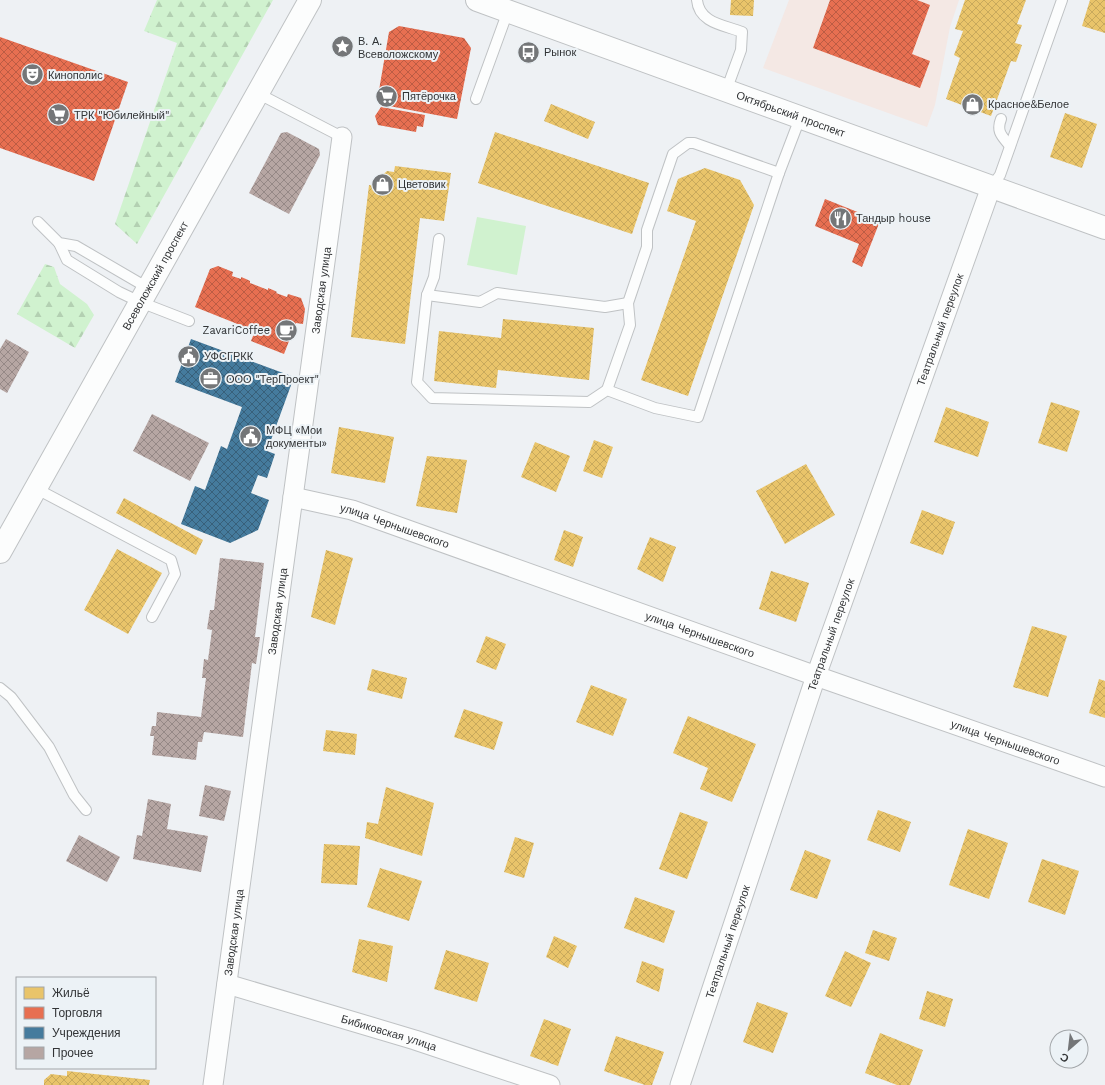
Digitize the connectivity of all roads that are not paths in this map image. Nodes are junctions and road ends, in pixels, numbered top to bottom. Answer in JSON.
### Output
{"nodes":[{"id":1,"x":310,"y":0,"type":"edge"},
{"id":2,"x":477,"y":0,"type":"edge"},
{"id":3,"x":697,"y":0,"type":"edge"},
{"id":4,"x":1062,"y":0,"type":"edge"},
{"id":5,"x":508,"y":11,"type":"junction"},
{"id":6,"x":726,"y":91,"type":"junction"},
{"id":7,"x":259,"y":94,"type":"junction"},
{"id":8,"x":476,"y":98,"type":"dead end"},
{"id":9,"x":800,"y":118,"type":"junction"},
{"id":10,"x":1001,"y":119,"type":"dead end"},
{"id":11,"x":342,"y":137,"type":"joint"},
{"id":12,"x":1010,"y":146,"type":"junction"},
{"id":13,"x":779,"y":173,"type":"junction"},
{"id":14,"x":991,"y":187,"type":"junction"},
{"id":15,"x":38,"y":222,"type":"dead end"},
{"id":16,"x":1105,"y":228,"type":"edge"},
{"id":17,"x":439,"y":239,"type":"dead end"},
{"id":18,"x":60,"y":243,"type":"junction"},
{"id":19,"x":144,"y":295,"type":"junction"},
{"id":20,"x":427,"y":295,"type":"junction"},
{"id":21,"x":628,"y":303,"type":"junction"},
{"id":22,"x":190,"y":321,"type":"dead end"},
{"id":23,"x":607,"y":390,"type":"junction"},
{"id":24,"x":36,"y":488,"type":"junction"},
{"id":25,"x":293,"y":497,"type":"junction"},
{"id":26,"x":0,"y":552,"type":"edge"},
{"id":27,"x":152,"y":617,"type":"dead end"},
{"id":28,"x":816,"y":676,"type":"junction"},
{"id":29,"x":0,"y":688,"type":"edge"},
{"id":30,"x":1105,"y":777,"type":"edge"},
{"id":31,"x":86,"y":810,"type":"dead end"},
{"id":32,"x":227,"y":984,"type":"junction"},
{"id":33,"x":213,"y":1085,"type":"edge"},
{"id":34,"x":550,"y":1085,"type":"edge"},
{"id":35,"x":680,"y":1085,"type":"edge"}],
"edges":[{"from":1,"to":7,"type":"street","name":"Всеволожский проспект"},
{"from":2,"to":5,"type":"street","name":"Октябрьский проспект"},
{"from":3,"to":6,"type":"lane"},
{"from":4,"to":12,"type":"lane"},
{"from":5,"to":6,"type":"street","name":"Октябрьский проспект"},
{"from":5,"to":8,"type":"lane"},
{"from":6,"to":9,"type":"street","name":"Октябрьский проспект"},
{"from":7,"to":11,"type":"lane"},
{"from":7,"to":19,"type":"street","name":"Всеволожский проспект"},
{"from":9,"to":13,"type":"lane"},
{"from":9,"to":14,"type":"street","name":"Октябрьский проспект"},
{"from":10,"to":12,"type":"lane"},
{"from":11,"to":25,"type":"street","name":"Заводская улица"},
{"from":12,"to":14,"type":"lane"},
{"from":13,"to":21,"type":"lane"},
{"from":13,"to":23,"type":"lane"},
{"from":14,"to":16,"type":"street","name":"Октябрьский проспект"},
{"from":14,"to":28,"type":"street","name":"Театральный переулок"},
{"from":15,"to":18,"type":"lane"},
{"from":17,"to":20,"type":"lane"},
{"from":18,"to":19,"type":"lane"},
{"from":18,"to":19,"type":"lane"},
{"from":19,"to":22,"type":"lane"},
{"from":19,"to":24,"type":"street","name":"Всеволожский проспект"},
{"from":20,"to":21,"type":"lane"},
{"from":20,"to":23,"type":"lane"},
{"from":21,"to":23,"type":"lane"},
{"from":24,"to":26,"type":"street","name":"Всеволожский проспект"},
{"from":24,"to":27,"type":"lane"},
{"from":25,"to":28,"type":"street","name":"улица Чернышевского"},
{"from":25,"to":32,"type":"street","name":"Заводская улица"},
{"from":28,"to":30,"type":"street","name":"улица Чернышевского"},
{"from":28,"to":35,"type":"street","name":"Театральный переулок"},
{"from":29,"to":31,"type":"lane"},
{"from":32,"to":33,"type":"street","name":"Заводская улица"},
{"from":32,"to":34,"type":"street","name":"Бибиковская улица"}]}
